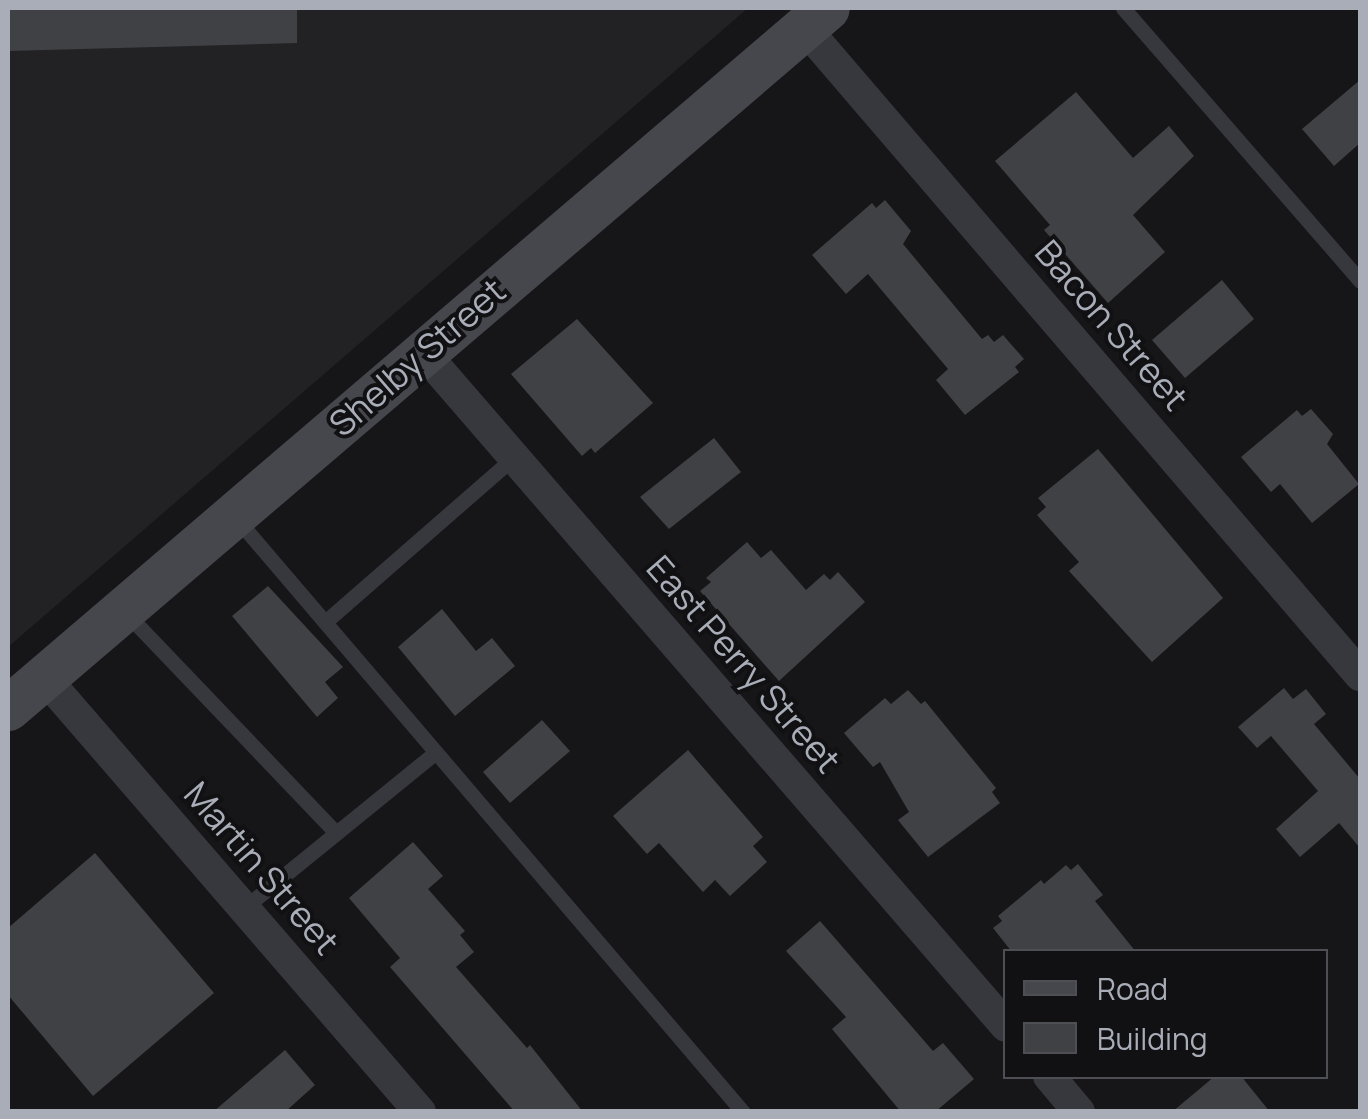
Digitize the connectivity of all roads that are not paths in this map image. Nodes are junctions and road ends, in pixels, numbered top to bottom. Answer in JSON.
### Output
{"nodes":[{"id":1,"x":1124,"y":8,"type":"edge"},
{"id":2,"x":816,"y":17,"type":"edge"},
{"id":3,"x":1360,"y":281,"type":"edge"},
{"id":4,"x":423,"y":352,"type":"junction"},
{"id":5,"x":513,"y":458,"type":"junction"},
{"id":6,"x":233,"y":515,"type":"junction"},
{"id":7,"x":124,"y":611,"type":"junction"},
{"id":8,"x":324,"y":622,"type":"junction"},
{"id":9,"x":1360,"y":675,"type":"edge"},
{"id":10,"x":44,"y":676,"type":"junction"},
{"id":11,"x":8,"y":708,"type":"edge"},
{"id":12,"x":436,"y":752,"type":"junction"},
{"id":13,"x":336,"y":833,"type":"junction"},
{"id":14,"x":244,"y":908,"type":"junction"},
{"id":15,"x":1003,"y":1023,"type":"edge"},
{"id":16,"x":1052,"y":1079,"type":"edge"},
{"id":17,"x":420,"y":1112,"type":"edge"},
{"id":18,"x":743,"y":1112,"type":"edge"},
{"id":19,"x":1079,"y":1112,"type":"edge"}],
"edges":[{"from":1,"to":3,"type":"lane"},
{"from":2,"to":4,"type":"main road","name":"Shelby Street"},
{"from":2,"to":9,"type":"street","name":"Bacon Street"},
{"from":4,"to":5,"type":"street","name":"East Perry Street"},
{"from":4,"to":6,"type":"main road","name":"Shelby Street"},
{"from":5,"to":8,"type":"lane"},
{"from":5,"to":15,"type":"street","name":"East Perry Street"},
{"from":6,"to":7,"type":"main road","name":"Shelby Street"},
{"from":6,"to":8,"type":"lane"},
{"from":7,"to":10,"type":"main road","name":"Shelby Street"},
{"from":7,"to":13,"type":"lane"},
{"from":8,"to":12,"type":"lane"},
{"from":10,"to":11,"type":"main road","name":"Shelby Street"},
{"from":10,"to":14,"type":"street","name":"Martin Street"},
{"from":12,"to":13,"type":"lane"},
{"from":12,"to":18,"type":"lane"},
{"from":13,"to":14,"type":"lane"},
{"from":14,"to":17,"type":"street","name":"Martin Street"},
{"from":16,"to":19,"type":"street"}]}
